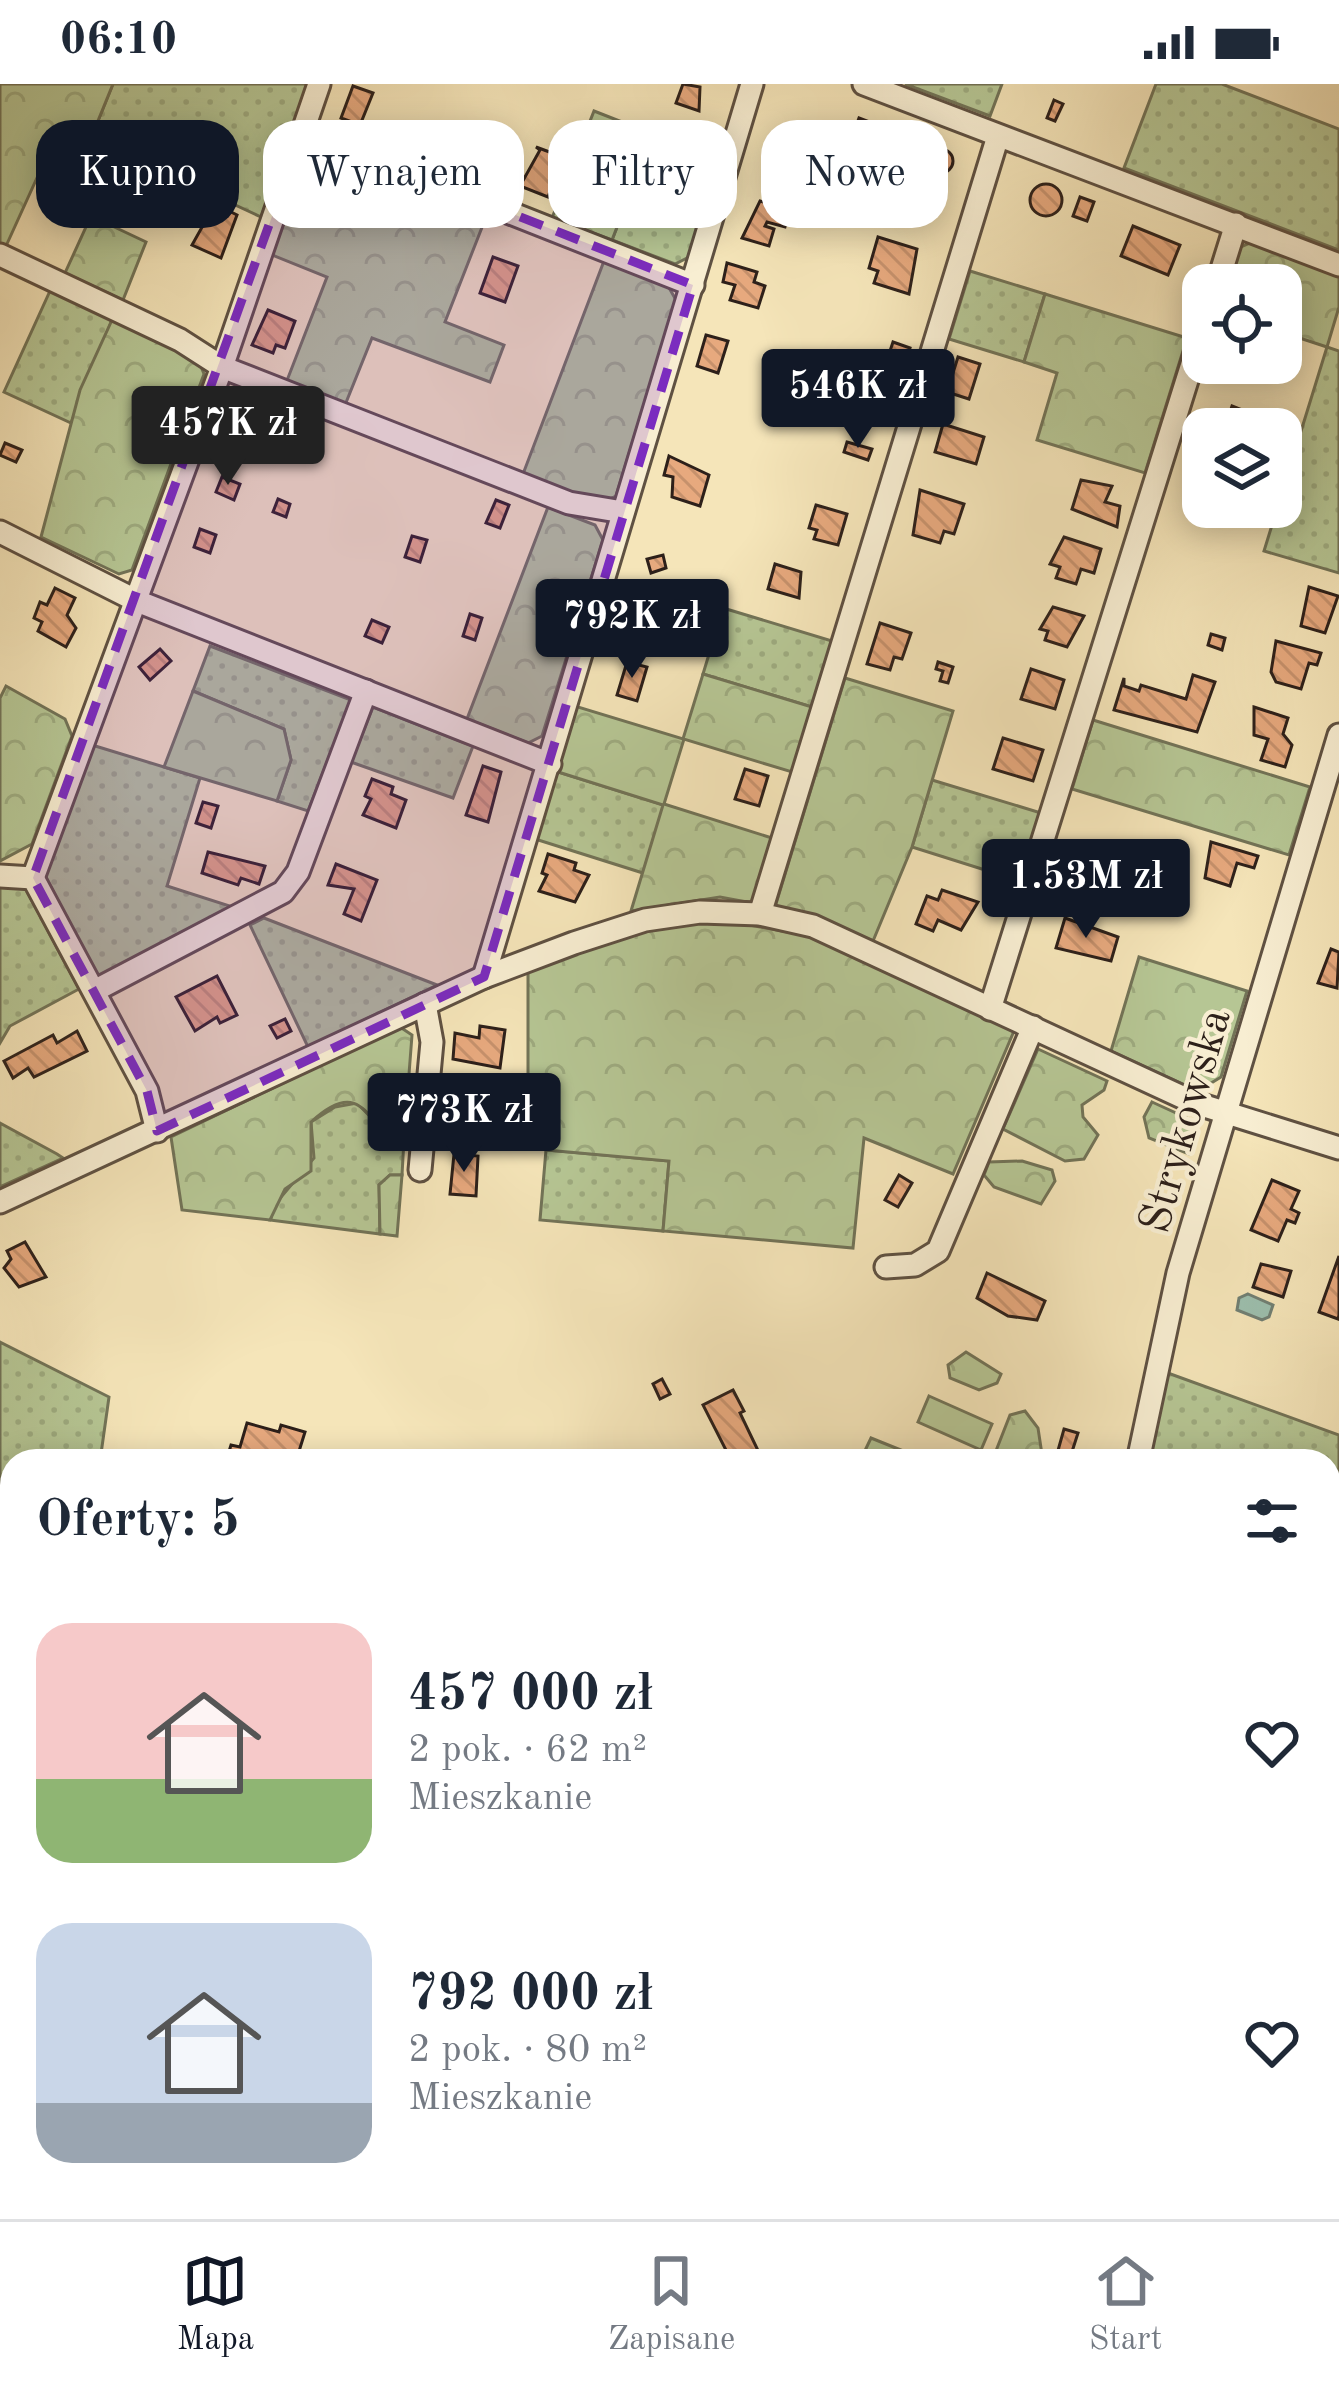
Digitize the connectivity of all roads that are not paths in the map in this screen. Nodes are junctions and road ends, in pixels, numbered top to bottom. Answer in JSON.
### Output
{"nodes":[{"id":1,"x":319,"y":84,"type":"edge"},
{"id":2,"x":752,"y":84,"type":"edge"},
{"id":3,"x":864,"y":84,"type":"edge"},
{"id":4,"x":306,"y":120,"type":"edge"},
{"id":5,"x":998,"y":136,"type":"junction"},
{"id":6,"x":524,"y":218,"type":"edge"},
{"id":7,"x":1236,"y":224,"type":"junction"},
{"id":8,"x":269,"y":228,"type":"edge"},
{"id":9,"x":0,"y":255,"type":"edge"},
{"id":10,"x":1224,"y":264,"type":"edge"},
{"id":11,"x":1339,"y":265,"type":"edge"},
{"id":12,"x":693,"y":285,"type":"junction"},
{"id":13,"x":222,"y":367,"type":"junction"},
{"id":14,"x":1186,"y":384,"type":"edge"},
{"id":15,"x":623,"y":512,"type":"junction"},
{"id":16,"x":0,"y":532,"type":"edge"},
{"id":17,"x":137,"y":601,"type":"junction"},
{"id":18,"x":366,"y":691,"type":"junction"},
{"id":19,"x":1339,"y":735,"type":"edge"},
{"id":20,"x":550,"y":764,"type":"junction"},
{"id":21,"x":0,"y":876,"type":"edge"},
{"id":22,"x":33,"y":878,"type":"junction"},
{"id":23,"x":760,"y":914,"type":"junction"},
{"id":24,"x":484,"y":977,"type":"junction"},
{"id":25,"x":96,"y":990,"type":"junction"},
{"id":26,"x":425,"y":1004,"type":"junction"},
{"id":27,"x":990,"y":1009,"type":"junction"},
{"id":28,"x":1033,"y":1027,"type":"junction"},
{"id":29,"x":1224,"y":1111,"type":"junction"},
{"id":30,"x":157,"y":1131,"type":"junction"},
{"id":31,"x":1339,"y":1148,"type":"edge"},
{"id":32,"x":420,"y":1171,"type":"dead end"},
{"id":33,"x":0,"y":1202,"type":"edge"},
{"id":34,"x":886,"y":1267,"type":"dead end"},
{"id":35,"x":1140,"y":1449,"type":"edge"}],
"edges":[{"from":1,"to":4,"type":"street"},
{"from":2,"to":12,"type":"street"},
{"from":3,"to":5,"type":"street"},
{"from":5,"to":7,"type":"street"},
{"from":5,"to":23,"type":"street"},
{"from":6,"to":12,"type":"street"},
{"from":7,"to":10,"type":"street"},
{"from":7,"to":11,"type":"street"},
{"from":8,"to":13,"type":"street"},
{"from":9,"to":13,"type":"street"},
{"from":12,"to":15,"type":"street"},
{"from":13,"to":15,"type":"street"},
{"from":13,"to":17,"type":"street"},
{"from":14,"to":27,"type":"street"},
{"from":15,"to":20,"type":"street"},
{"from":16,"to":17,"type":"street"},
{"from":17,"to":18,"type":"street"},
{"from":17,"to":22,"type":"street"},
{"from":18,"to":20,"type":"street"},
{"from":18,"to":25,"type":"street"},
{"from":19,"to":29,"type":"street","name":"Strykowska"},
{"from":20,"to":24,"type":"street"},
{"from":21,"to":22,"type":"street"},
{"from":22,"to":25,"type":"street"},
{"from":23,"to":24,"type":"street"},
{"from":23,"to":27,"type":"street"},
{"from":24,"to":26,"type":"street"},
{"from":25,"to":30,"type":"street"},
{"from":26,"to":30,"type":"street"},
{"from":26,"to":32,"type":"street"},
{"from":27,"to":28,"type":"street"},
{"from":28,"to":29,"type":"street"},
{"from":28,"to":34,"type":"street"},
{"from":29,"to":31,"type":"street"},
{"from":29,"to":35,"type":"street","name":"Strykowska"},
{"from":30,"to":33,"type":"street"}]}
